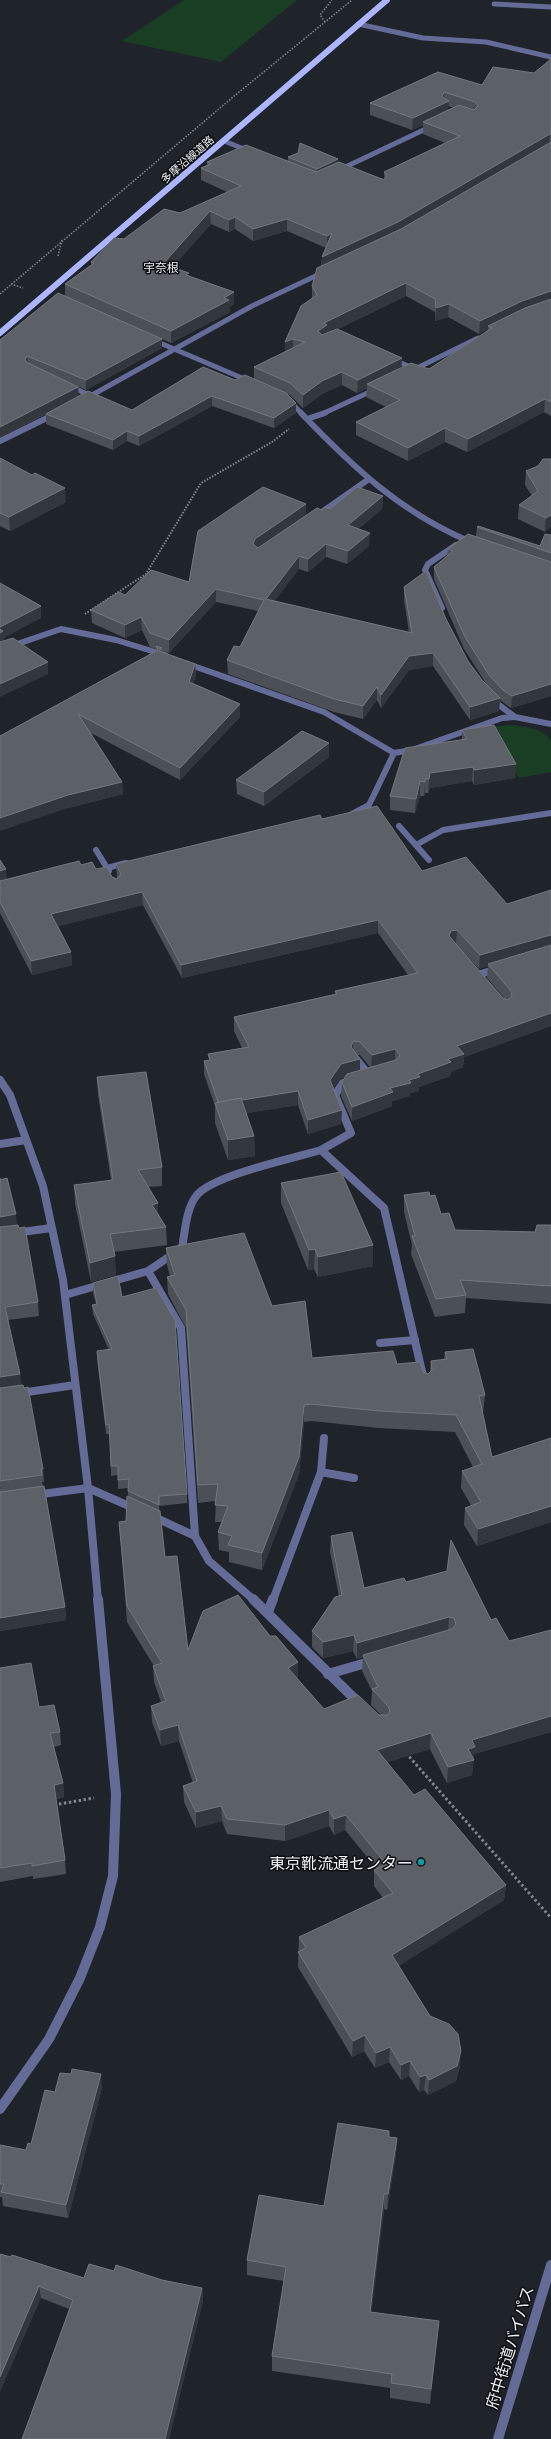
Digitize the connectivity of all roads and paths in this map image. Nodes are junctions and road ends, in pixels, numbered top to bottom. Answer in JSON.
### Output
{"nodes":[{"id":1,"x":332,"y":0,"type":"edge"},
{"id":2,"x":352,"y":0,"type":"edge"},
{"id":3,"x":387,"y":0,"type":"edge"},
{"id":4,"x":494,"y":4,"type":"dead end"},
{"id":5,"x":551,"y":7,"type":"edge"},
{"id":6,"x":324,"y":22,"type":"junction"},
{"id":7,"x":358,"y":24,"type":"junction"},
{"id":8,"x":551,"y":57,"type":"edge"},
{"id":9,"x":437,"y":124,"type":"edge"},
{"id":10,"x":224,"y":140,"type":"junction"},
{"id":11,"x":253,"y":152,"type":"edge"},
{"id":12,"x":339,"y":170,"type":"junction"},
{"id":13,"x":333,"y":172,"type":"edge"},
{"id":14,"x":346,"y":173,"type":"edge"},
{"id":15,"x":329,"y":270,"type":"edge"},
{"id":16,"x":47,"y":293,"type":"junction"},
{"id":17,"x":0,"y":294,"type":"edge"},
{"id":18,"x":54,"y":296,"type":"edge"},
{"id":19,"x":0,"y":334,"type":"edge"},
{"id":20,"x":487,"y":334,"type":"edge"},
{"id":21,"x":146,"y":337,"type":"edge"},
{"id":22,"x":174,"y":349,"type":"junction"},
{"id":23,"x":388,"y":357,"type":"edge"},
{"id":24,"x":415,"y":369,"type":"junction"},
{"id":25,"x":402,"y":376,"type":"edge"},
{"id":26,"x":253,"y":382,"type":"edge"},
{"id":27,"x":64,"y":384,"type":"edge"},
{"id":28,"x":381,"y":386,"type":"edge"},
{"id":29,"x":281,"y":395,"type":"edge"},
{"id":30,"x":91,"y":396,"type":"junction"},
{"id":31,"x":77,"y":403,"type":"edge"},
{"id":32,"x":63,"y":410,"type":"edge"},
{"id":33,"x":307,"y":419,"type":"junction"},
{"id":34,"x":0,"y":441,"type":"edge"},
{"id":35,"x":369,"y":480,"type":"junction"},
{"id":36,"x":310,"y":520,"type":"edge"},
{"id":37,"x":463,"y":540,"type":"junction"},
{"id":38,"x":476,"y":544,"type":"edge"},
{"id":39,"x":444,"y":614,"type":"edge"},
{"id":40,"x":61,"y":629,"type":"junction"},
{"id":41,"x":0,"y":650,"type":"edge"},
{"id":42,"x":169,"y":657,"type":"edge"},
{"id":43,"x":176,"y":660,"type":"edge"},
{"id":44,"x":486,"y":692,"type":"edge"},
{"id":45,"x":514,"y":717,"type":"junction"},
{"id":46,"x":551,"y":724,"type":"edge"},
{"id":47,"x":394,"y":753,"type":"junction"},
{"id":48,"x":551,"y":813,"type":"edge"},
{"id":49,"x":341,"y":817,"type":"edge"},
{"id":50,"x":399,"y":826,"type":"dead end"},
{"id":51,"x":416,"y":845,"type":"junction"},
{"id":52,"x":96,"y":850,"type":"dead end"},
{"id":53,"x":138,"y":860,"type":"edge"},
{"id":54,"x":429,"y":860,"type":"dead end"},
{"id":55,"x":107,"y":868,"type":"junction"},
{"id":56,"x":114,"y":881,"type":"edge"},
{"id":57,"x":507,"y":966,"type":"edge"},
{"id":58,"x":477,"y":976,"type":"edge"},
{"id":59,"x":356,"y":1059,"type":"edge"},
{"id":60,"x":0,"y":1080,"type":"edge"},
{"id":61,"x":26,"y":1140,"type":"junction"},
{"id":62,"x":0,"y":1144,"type":"edge"},
{"id":63,"x":321,"y":1150,"type":"junction"},
{"id":64,"x":51,"y":1228,"type":"junction"},
{"id":65,"x":0,"y":1235,"type":"edge"},
{"id":66,"x":148,"y":1271,"type":"junction"},
{"id":67,"x":64,"y":1295,"type":"junction"},
{"id":68,"x":415,"y":1340,"type":"junction"},
{"id":69,"x":380,"y":1342,"type":"dead end"},
{"id":70,"x":75,"y":1384,"type":"junction"},
{"id":71,"x":426,"y":1386,"type":"edge"},
{"id":72,"x":0,"y":1396,"type":"edge"},
{"id":73,"x":324,"y":1438,"type":"dead end"},
{"id":74,"x":321,"y":1472,"type":"junction"},
{"id":75,"x":354,"y":1478,"type":"dead end"},
{"id":76,"x":88,"y":1488,"type":"junction"},
{"id":77,"x":22,"y":1497,"type":"edge"},
{"id":78,"x":195,"y":1536,"type":"junction"},
{"id":79,"x":268,"y":1612,"type":"junction"},
{"id":80,"x":381,"y":1659,"type":"edge"},
{"id":81,"x":328,"y":1674,"type":"junction"},
{"id":82,"x":367,"y":1710,"type":"edge"},
{"id":83,"x":402,"y":1749,"type":"edge"},
{"id":84,"x":116,"y":1794,"type":"junction"},
{"id":85,"x":47,"y":1806,"type":"edge"},
{"id":86,"x":551,"y":1918,"type":"edge"},
{"id":87,"x":0,"y":2109,"type":"edge"},
{"id":88,"x":551,"y":2265,"type":"edge"},
{"id":89,"x":498,"y":2439,"type":"edge"}],
"edges":[{"from":1,"to":6,"type":"path"},
{"from":2,"to":6,"type":"path"},
{"from":3,"to":7,"type":"main road","name":"多摩沿線道路"},
{"from":4,"to":5,"type":"street"},
{"from":6,"to":17,"type":"path"},
{"from":7,"to":8,"type":"street"},
{"from":7,"to":10,"type":"main road","name":"多摩沿線道路"},
{"from":9,"to":12,"type":"street"},
{"from":10,"to":11,"type":"street"},
{"from":10,"to":16,"type":"main road","name":"多摩沿線道路"},
{"from":12,"to":13,"type":"street"},
{"from":12,"to":14,"type":"street"},
{"from":15,"to":22,"type":"street"},
{"from":16,"to":18,"type":"street"},
{"from":16,"to":19,"type":"main road","name":"多摩沿線道路"},
{"from":20,"to":24,"type":"street"},
{"from":21,"to":22,"type":"street"},
{"from":22,"to":26,"type":"street"},
{"from":22,"to":30,"type":"street"},
{"from":23,"to":24,"type":"street"},
{"from":24,"to":25,"type":"street"},
{"from":27,"to":30,"type":"street"},
{"from":28,"to":33,"type":"street"},
{"from":29,"to":33,"type":"street"},
{"from":30,"to":31,"type":"street"},
{"from":32,"to":34,"type":"street"},
{"from":33,"to":35,"type":"street"},
{"from":33,"to":40,"type":"path"},
{"from":35,"to":36,"type":"street"},
{"from":35,"to":37,"type":"street"},
{"from":37,"to":38,"type":"street"},
{"from":37,"to":39,"type":"street"},
{"from":40,"to":41,"type":"street"},
{"from":40,"to":42,"type":"street"},
{"from":43,"to":47,"type":"street"},
{"from":44,"to":45,"type":"street"},
{"from":45,"to":46,"type":"street"},
{"from":45,"to":47,"type":"street"},
{"from":47,"to":49,"type":"street"},
{"from":48,"to":51,"type":"street"},
{"from":50,"to":51,"type":"street"},
{"from":51,"to":54,"type":"street"},
{"from":52,"to":55,"type":"street"},
{"from":53,"to":55,"type":"street"},
{"from":55,"to":56,"type":"street"},
{"from":57,"to":58,"type":"street"},
{"from":59,"to":63,"type":"street"},
{"from":60,"to":61,"type":"street"},
{"from":61,"to":62,"type":"street"},
{"from":61,"to":64,"type":"street"},
{"from":63,"to":66,"type":"street"},
{"from":63,"to":68,"type":"street"},
{"from":64,"to":65,"type":"street"},
{"from":64,"to":67,"type":"street"},
{"from":66,"to":67,"type":"street"},
{"from":66,"to":78,"type":"street"},
{"from":67,"to":70,"type":"street"},
{"from":68,"to":69,"type":"street"},
{"from":68,"to":71,"type":"street"},
{"from":70,"to":72,"type":"street"},
{"from":70,"to":76,"type":"street"},
{"from":73,"to":74,"type":"street"},
{"from":74,"to":75,"type":"street"},
{"from":74,"to":79,"type":"street"},
{"from":76,"to":77,"type":"street"},
{"from":76,"to":78,"type":"street"},
{"from":76,"to":84,"type":"street"},
{"from":78,"to":79,"type":"street"},
{"from":79,"to":81,"type":"street"},
{"from":80,"to":81,"type":"street"},
{"from":81,"to":82,"type":"street"},
{"from":83,"to":86,"type":"path"},
{"from":84,"to":85,"type":"path"},
{"from":84,"to":87,"type":"street"},
{"from":88,"to":89,"type":"street","name":"府中街道バイパス"}]}
